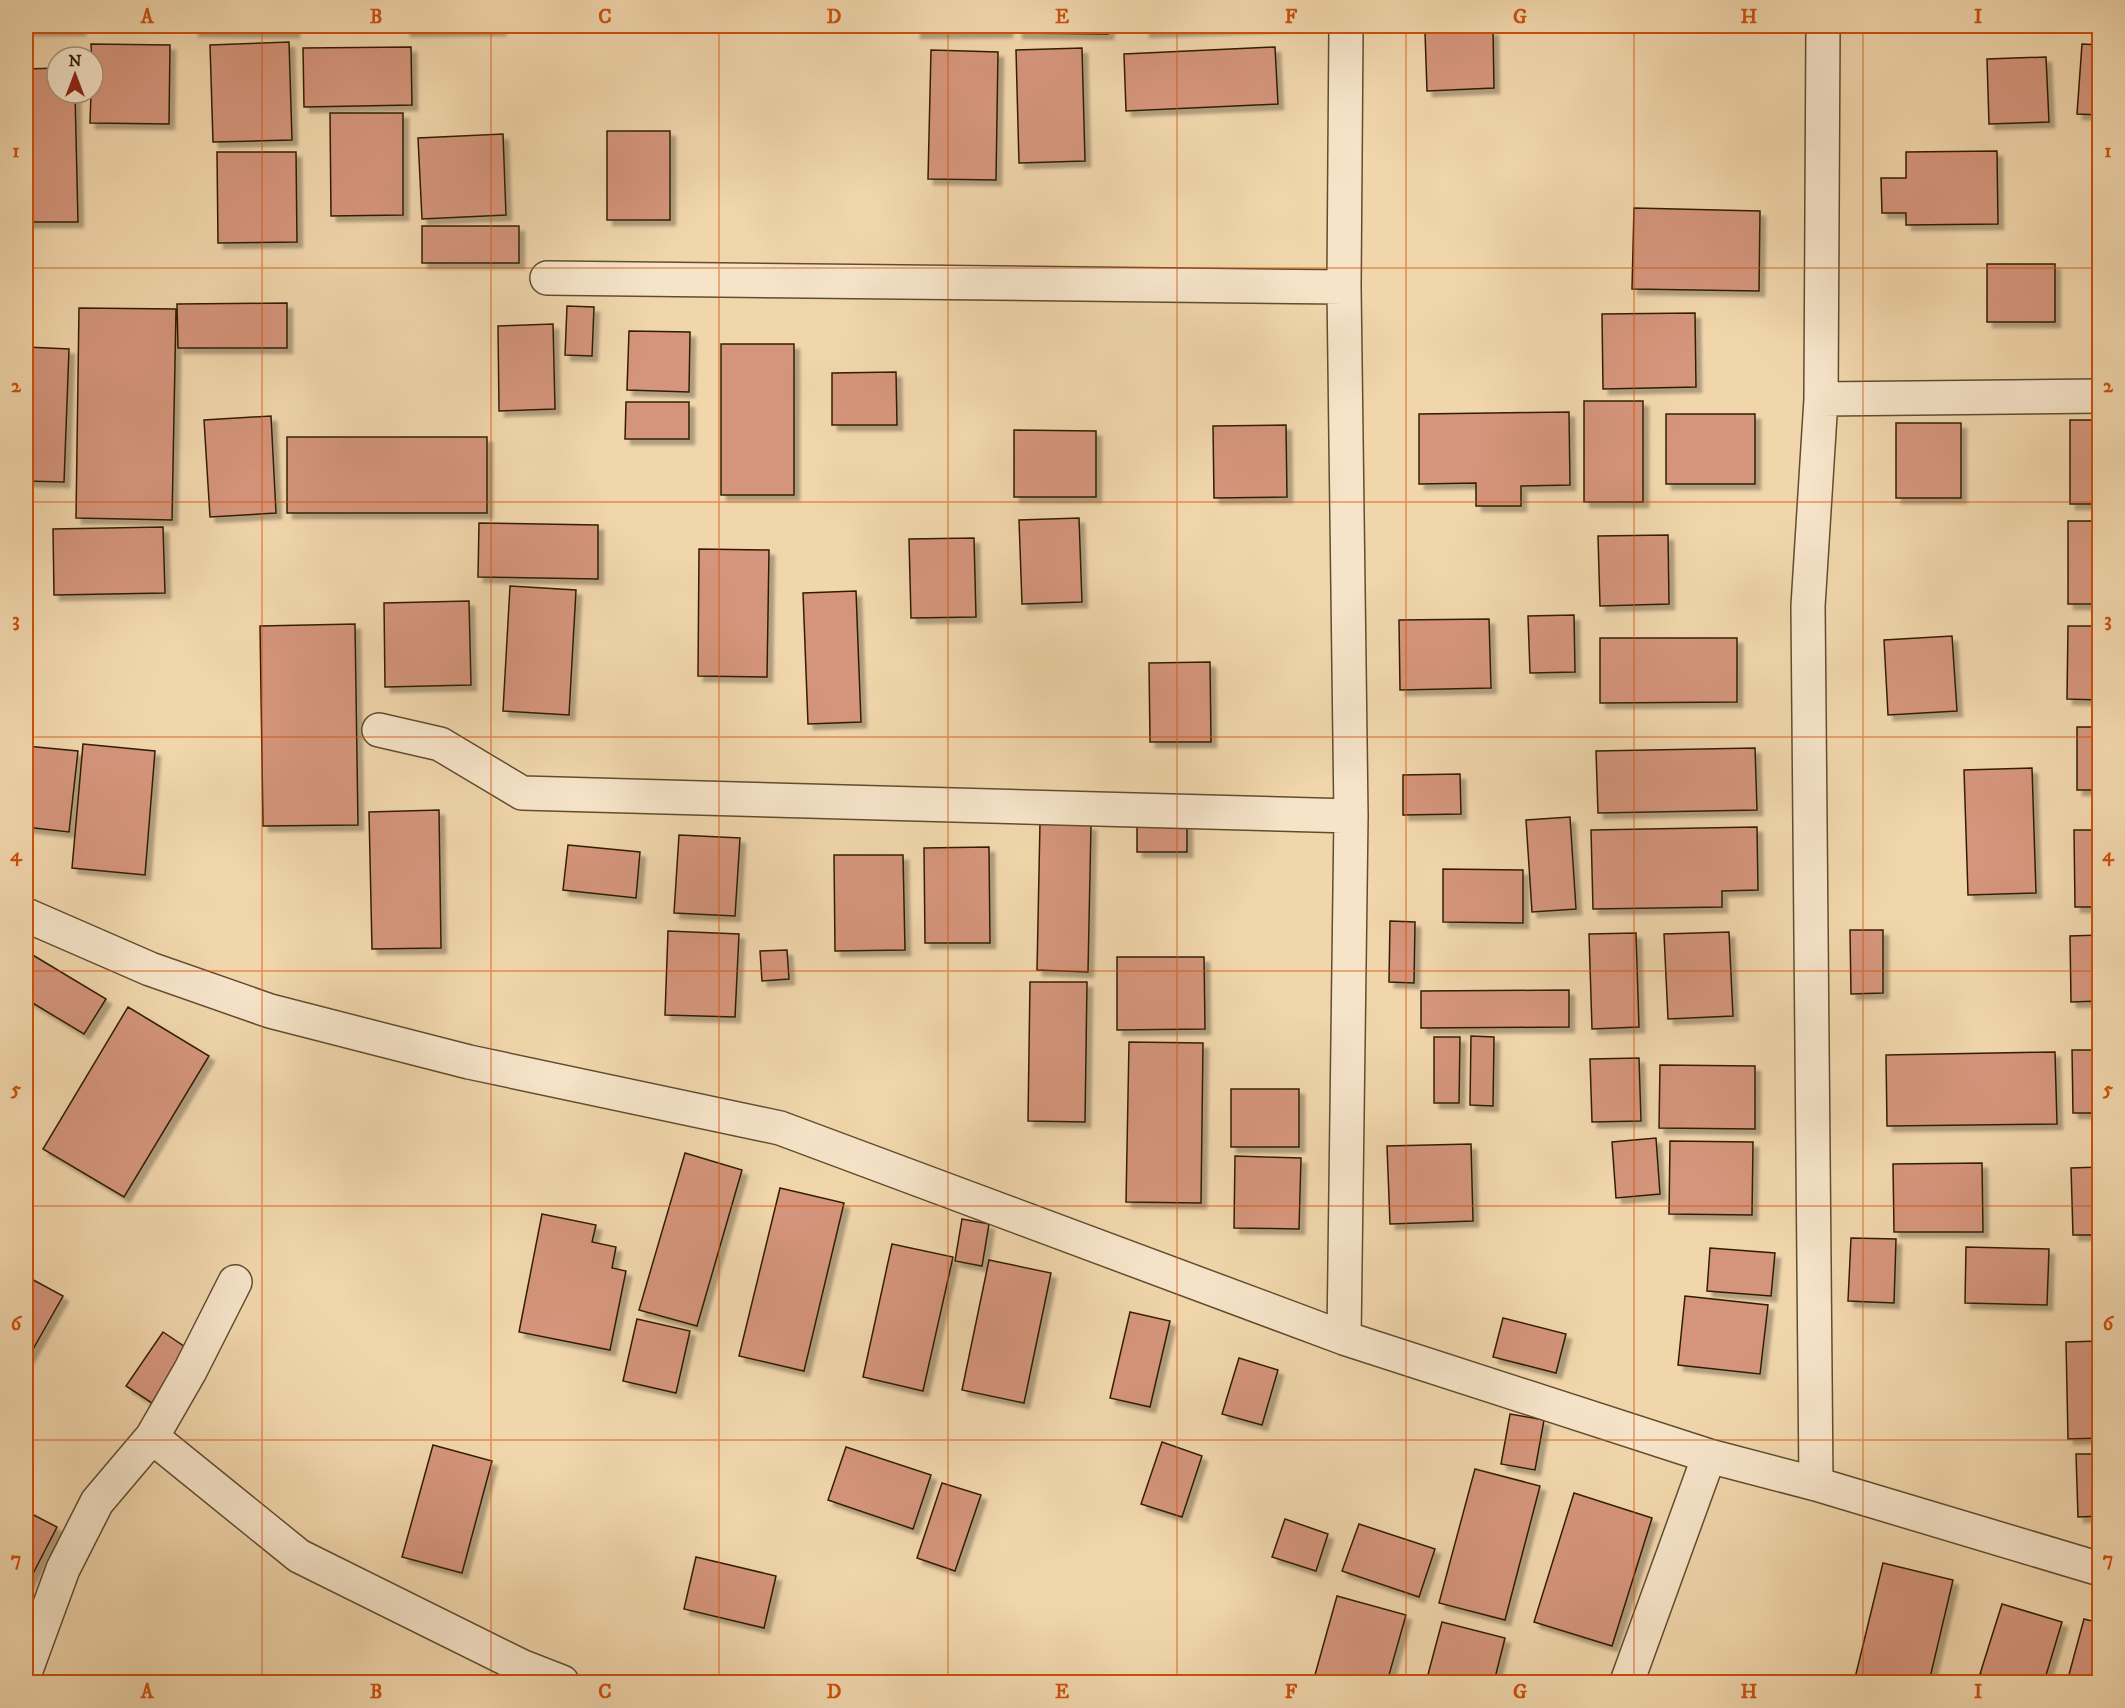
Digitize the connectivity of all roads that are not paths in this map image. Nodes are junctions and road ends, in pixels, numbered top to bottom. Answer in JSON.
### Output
{"nodes":[{"id":1,"x":1346,"y":26,"type":"edge"},
{"id":2,"x":1822,"y":26,"type":"edge"},
{"id":3,"x":547,"y":278,"type":"dead end"},
{"id":4,"x":1344,"y":287,"type":"junction"},
{"id":5,"x":2100,"y":396,"type":"edge"},
{"id":6,"x":1821,"y":399,"type":"junction"},
{"id":7,"x":379,"y":730,"type":"dead end"},
{"id":8,"x":1351,"y":816,"type":"junction"},
{"id":9,"x":26,"y":915,"type":"edge"},
{"id":10,"x":235,"y":1282,"type":"dead end"},
{"id":11,"x":1344,"y":1338,"type":"junction"},
{"id":12,"x":152,"y":1437,"type":"junction"},
{"id":13,"x":1708,"y":1456,"type":"junction"},
{"id":14,"x":1816,"y":1484,"type":"junction"},
{"id":15,"x":2100,"y":1569,"type":"edge"},
{"id":16,"x":26,"y":1670,"type":"edge"},
{"id":17,"x":562,"y":1683,"type":"edge"},
{"id":18,"x":1627,"y":1683,"type":"edge"}],
"edges":[{"from":1,"to":4,"type":"street"},
{"from":2,"to":6,"type":"street"},
{"from":3,"to":4,"type":"street"},
{"from":4,"to":8,"type":"street"},
{"from":5,"to":6,"type":"street"},
{"from":6,"to":14,"type":"street"},
{"from":7,"to":8,"type":"street"},
{"from":8,"to":11,"type":"street"},
{"from":9,"to":11,"type":"street"},
{"from":10,"to":12,"type":"street"},
{"from":11,"to":13,"type":"street"},
{"from":12,"to":16,"type":"street"},
{"from":12,"to":17,"type":"street"},
{"from":13,"to":14,"type":"street"},
{"from":13,"to":18,"type":"street"},
{"from":14,"to":15,"type":"street"}]}
